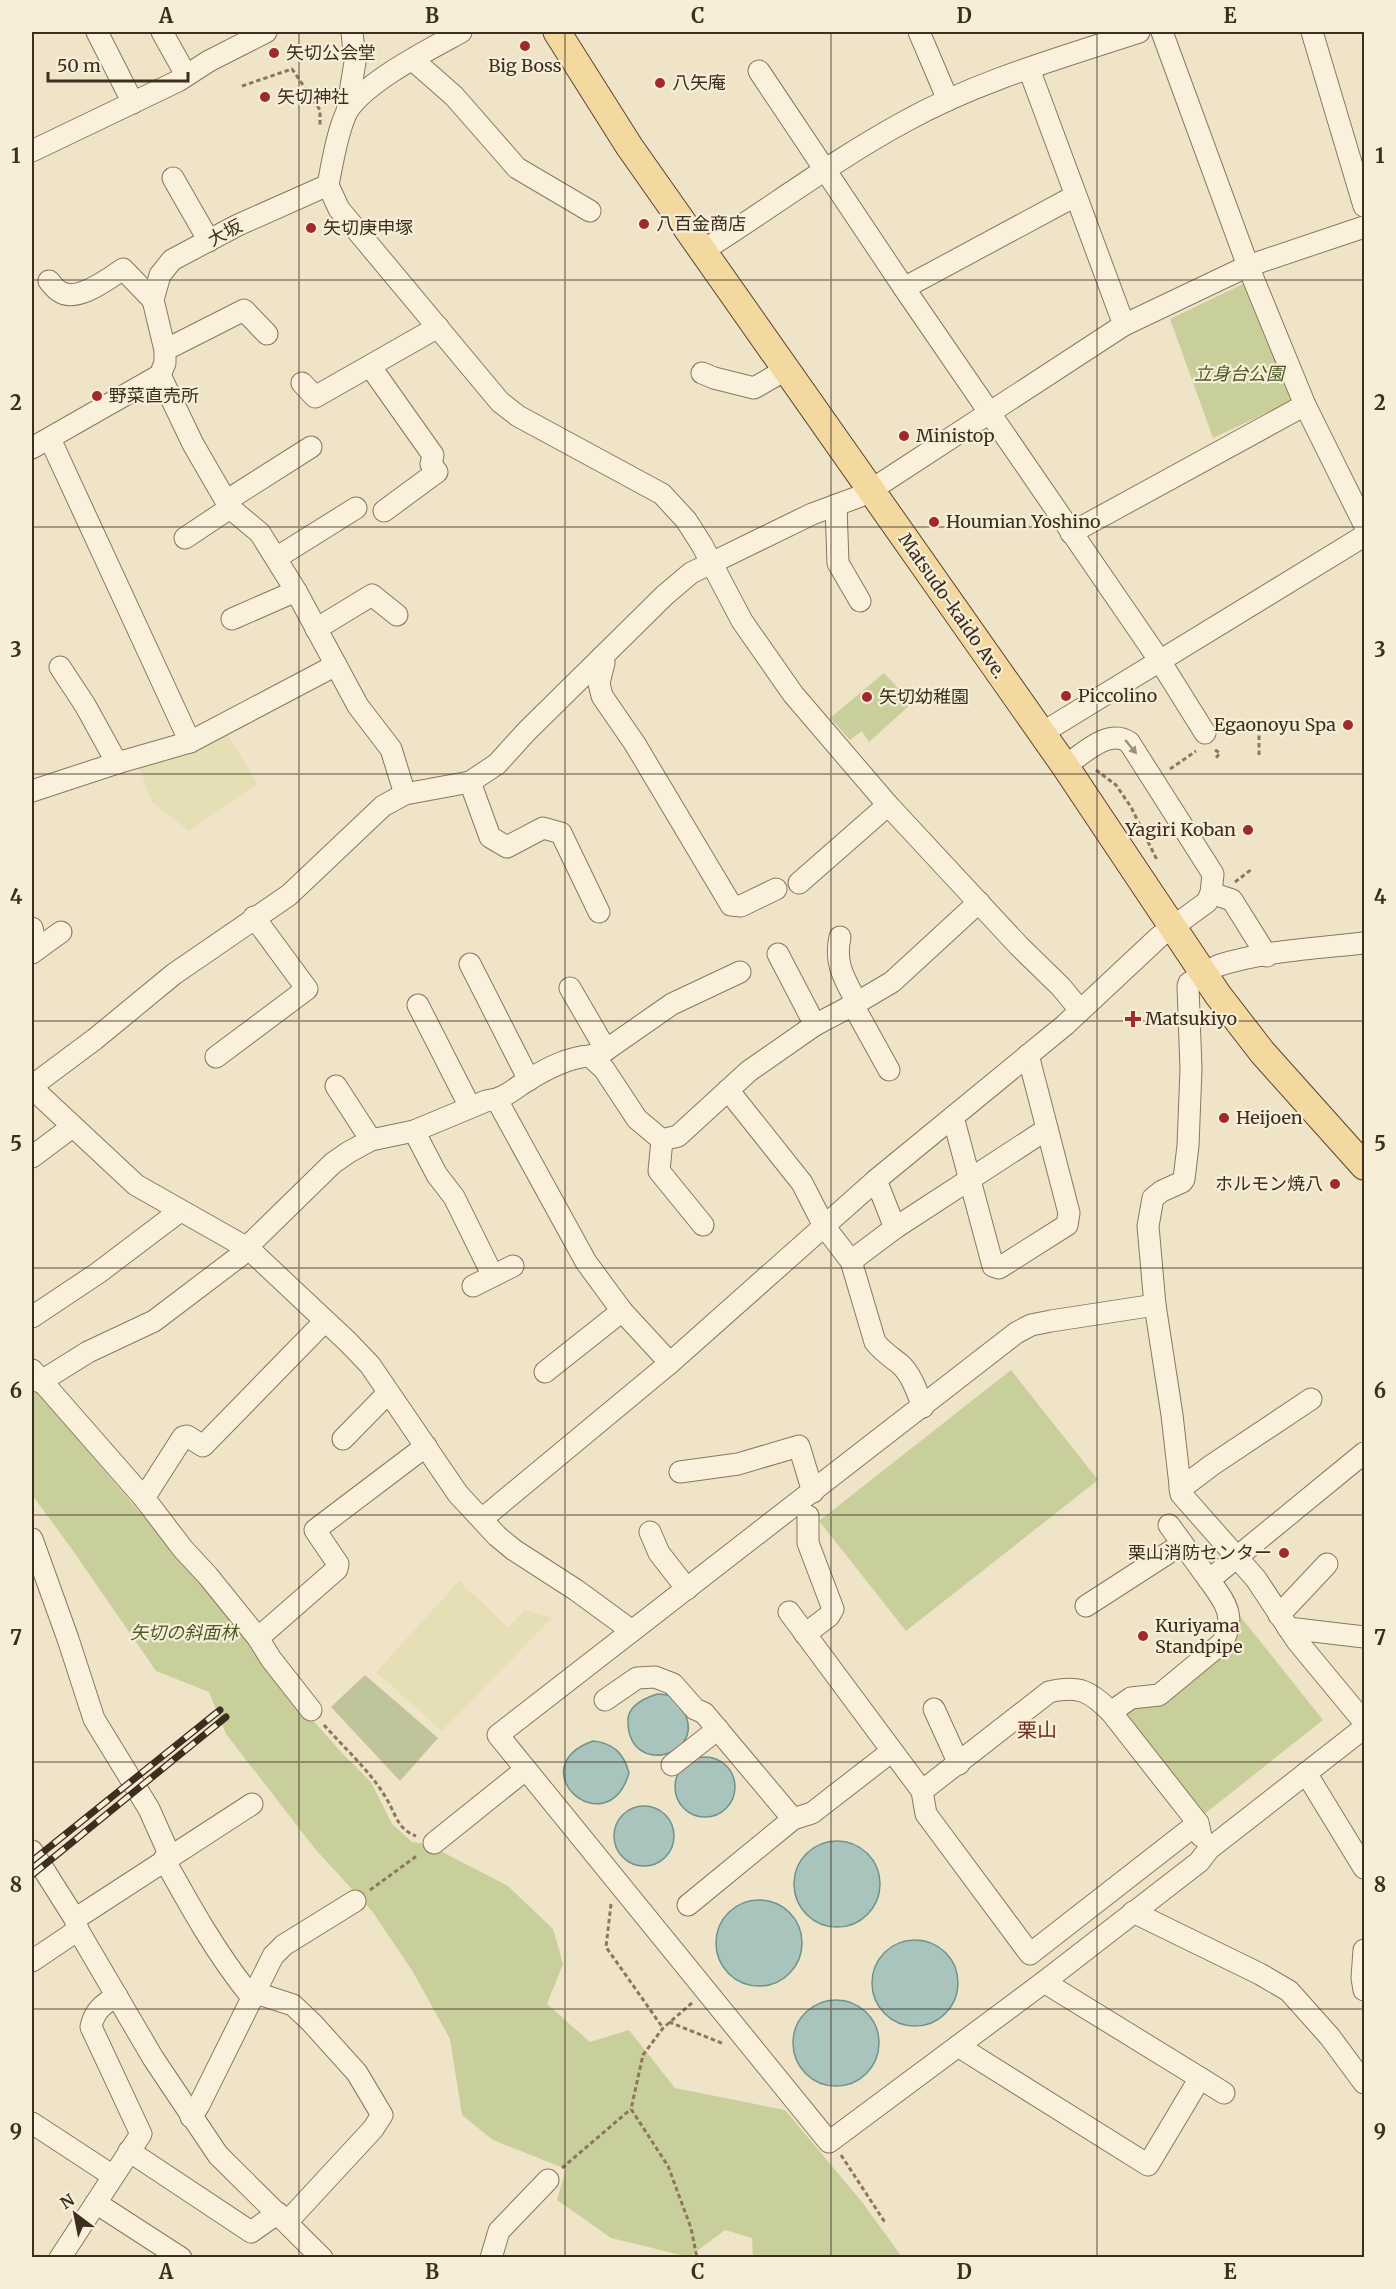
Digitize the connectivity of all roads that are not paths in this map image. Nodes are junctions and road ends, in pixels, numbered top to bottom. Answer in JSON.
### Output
{"nodes":[{"id":1,"x":97,"y":32,"type":"edge"},
{"id":2,"x":162,"y":32,"type":"edge"},
{"id":3,"x":266,"y":32,"type":"edge"},
{"id":4,"x":352,"y":32,"type":"edge"},
{"id":5,"x":461,"y":32,"type":"edge"},
{"id":6,"x":557,"y":32,"type":"edge"},
{"id":7,"x":919,"y":32,"type":"edge"},
{"id":8,"x":1139,"y":32,"type":"edge"},
{"id":9,"x":1162,"y":32,"type":"edge"},
{"id":10,"x":1312,"y":32,"type":"edge"},
{"id":11,"x":413,"y":60,"type":"junction"},
{"id":12,"x":1029,"y":69,"type":"junction"},
{"id":13,"x":759,"y":71,"type":"dead end"},
{"id":14,"x":186,"y":75,"type":"junction"},
{"id":15,"x":948,"y":100,"type":"junction"},
{"id":16,"x":133,"y":103,"type":"junction"},
{"id":17,"x":347,"y":111,"type":"junction"},
{"id":18,"x":32,"y":151,"type":"edge"},
{"id":19,"x":824,"y":169,"type":"junction"},
{"id":20,"x":173,"y":178,"type":"dead end"},
{"id":21,"x":328,"y":185,"type":"junction"},
{"id":22,"x":1075,"y":196,"type":"junction"},
{"id":23,"x":1365,"y":206,"type":"edge"},
{"id":24,"x":590,"y":211,"type":"dead end"},
{"id":25,"x":1365,"y":227,"type":"edge"},
{"id":26,"x":209,"y":241,"type":"junction"},
{"id":27,"x":704,"y":250,"type":"junction"},
{"id":28,"x":1248,"y":267,"type":"junction"},
{"id":29,"x":49,"y":280,"type":"dead end"},
{"id":30,"x":904,"y":288,"type":"junction"},
{"id":31,"x":153,"y":300,"type":"junction"},
{"id":32,"x":1124,"y":325,"type":"junction"},
{"id":33,"x":438,"y":327,"type":"junction"},
{"id":34,"x":267,"y":334,"type":"dead end"},
{"id":35,"x":165,"y":350,"type":"junction"},
{"id":36,"x":370,"y":366,"type":"junction"},
{"id":37,"x":787,"y":369,"type":"junction"},
{"id":38,"x":702,"y":373,"type":"dead end"},
{"id":39,"x":160,"y":375,"type":"junction"},
{"id":40,"x":302,"y":383,"type":"dead end"},
{"id":41,"x":1305,"y":405,"type":"junction"},
{"id":42,"x":990,"y":412,"type":"junction"},
{"id":43,"x":41,"y":444,"type":"edge"},
{"id":44,"x":311,"y":447,"type":"dead end"},
{"id":45,"x":871,"y":490,"type":"junction"},
{"id":46,"x":228,"y":504,"type":"junction"},
{"id":47,"x":836,"y":505,"type":"junction"},
{"id":48,"x":356,"y":508,"type":"dead end"},
{"id":49,"x":384,"y":511,"type":"dead end"},
{"id":50,"x":1365,"y":524,"type":"edge"},
{"id":51,"x":1071,"y":533,"type":"junction"},
{"id":52,"x":1365,"y":536,"type":"edge"},
{"id":53,"x":185,"y":538,"type":"dead end"},
{"id":54,"x":276,"y":558,"type":"junction"},
{"id":55,"x":711,"y":563,"type":"junction"},
{"id":56,"x":296,"y":591,"type":"junction"},
{"id":57,"x":860,"y":601,"type":"dead end"},
{"id":58,"x":397,"y":615,"type":"dead end"},
{"id":59,"x":232,"y":619,"type":"dead end"},
{"id":60,"x":316,"y":629,"type":"junction"},
{"id":61,"x":602,"y":657,"type":"junction"},
{"id":62,"x":1160,"y":661,"type":"junction"},
{"id":63,"x":336,"y":665,"type":"junction"},
{"id":64,"x":60,"y":667,"type":"dead end"},
{"id":65,"x":1042,"y":733,"type":"junction"},
{"id":66,"x":190,"y":742,"type":"junction"},
{"id":67,"x":1205,"y":744,"type":"road end"},
{"id":68,"x":117,"y":763,"type":"junction"},
{"id":69,"x":1065,"y":766,"type":"junction"},
{"id":70,"x":470,"y":782,"type":"junction"},
{"id":71,"x":32,"y":791,"type":"edge"},
{"id":72,"x":405,"y":795,"type":"junction"},
{"id":73,"x":888,"y":805,"type":"junction"},
{"id":74,"x":798,"y":883,"type":"dead end"},
{"id":75,"x":776,"y":889,"type":"dead end"},
{"id":76,"x":1211,"y":893,"type":"junction"},
{"id":77,"x":979,"y":902,"type":"junction"},
{"id":78,"x":599,"y":912,"type":"dead end"},
{"id":79,"x":255,"y":917,"type":"junction"},
{"id":80,"x":1172,"y":927,"type":"junction"},
{"id":81,"x":32,"y":928,"type":"edge"},
{"id":82,"x":61,"y":932,"type":"dead end"},
{"id":83,"x":840,"y":938,"type":"dead end"},
{"id":84,"x":1365,"y":943,"type":"edge"},
{"id":85,"x":34,"y":951,"type":"edge"},
{"id":86,"x":778,"y":954,"type":"dead end"},
{"id":87,"x":1267,"y":956,"type":"junction"},
{"id":88,"x":470,"y":964,"type":"dead end"},
{"id":89,"x":740,"y":972,"type":"dead end"},
{"id":90,"x":1203,"y":974,"type":"junction"},
{"id":91,"x":570,"y":988,"type":"dead end"},
{"id":92,"x":855,"y":1004,"type":"junction"},
{"id":93,"x":418,"y":1005,"type":"dead end"},
{"id":94,"x":1080,"y":1010,"type":"junction"},
{"id":95,"x":815,"y":1025,"type":"junction"},
{"id":96,"x":598,"y":1053,"type":"junction"},
{"id":97,"x":1028,"y":1055,"type":"junction"},
{"id":98,"x":216,"y":1057,"type":"dead end"},
{"id":99,"x":889,"y":1070,"type":"dead end"},
{"id":100,"x":529,"y":1080,"type":"junction"},
{"id":101,"x":336,"y":1086,"type":"dead end"},
{"id":102,"x":32,"y":1087,"type":"edge"},
{"id":103,"x":728,"y":1090,"type":"junction"},
{"id":104,"x":497,"y":1100,"type":"junction"},
{"id":105,"x":470,"y":1107,"type":"junction"},
{"id":106,"x":953,"y":1117,"type":"junction"},
{"id":107,"x":72,"y":1127,"type":"junction"},
{"id":108,"x":1047,"y":1129,"type":"junction"},
{"id":109,"x":414,"y":1131,"type":"junction"},
{"id":110,"x":371,"y":1140,"type":"junction"},
{"id":111,"x":662,"y":1140,"type":"junction"},
{"id":112,"x":32,"y":1158,"type":"edge"},
{"id":113,"x":1365,"y":1166,"type":"edge"},
{"id":114,"x":970,"y":1178,"type":"junction"},
{"id":115,"x":876,"y":1180,"type":"junction"},
{"id":116,"x":180,"y":1211,"type":"junction"},
{"id":117,"x":703,"y":1225,"type":"dead end"},
{"id":118,"x":824,"y":1226,"type":"junction"},
{"id":119,"x":895,"y":1228,"type":"junction"},
{"id":120,"x":248,"y":1248,"type":"junction"},
{"id":121,"x":851,"y":1261,"type":"junction"},
{"id":122,"x":513,"y":1266,"type":"dead end"},
{"id":123,"x":493,"y":1276,"type":"junction"},
{"id":124,"x":473,"y":1286,"type":"dead end"},
{"id":125,"x":1155,"y":1305,"type":"junction"},
{"id":126,"x":622,"y":1311,"type":"junction"},
{"id":127,"x":32,"y":1317,"type":"edge"},
{"id":128,"x":324,"y":1322,"type":"junction"},
{"id":129,"x":670,"y":1363,"type":"junction"},
{"id":130,"x":545,"y":1372,"type":"dead end"},
{"id":131,"x":36,"y":1376,"type":"edge"},
{"id":132,"x":388,"y":1393,"type":"junction"},
{"id":133,"x":1311,"y":1399,"type":"dead end"},
{"id":134,"x":923,"y":1407,"type":"junction"},
{"id":135,"x":343,"y":1439,"type":"dead end"},
{"id":136,"x":426,"y":1446,"type":"junction"},
{"id":137,"x":1365,"y":1452,"type":"edge"},
{"id":138,"x":680,"y":1472,"type":"dead end"},
{"id":139,"x":1180,"y":1489,"type":"junction"},
{"id":140,"x":813,"y":1492,"type":"junction"},
{"id":141,"x":144,"y":1498,"type":"junction"},
{"id":142,"x":808,"y":1516,"type":"dead end"},
{"id":143,"x":482,"y":1519,"type":"junction"},
{"id":144,"x":1168,"y":1526,"type":"dead end"},
{"id":145,"x":650,"y":1532,"type":"dead end"},
{"id":146,"x":32,"y":1539,"type":"edge"},
{"id":147,"x":1182,"y":1544,"type":"junction"},
{"id":148,"x":1238,"y":1557,"type":"junction"},
{"id":149,"x":1327,"y":1564,"type":"dead end"},
{"id":150,"x":1209,"y":1580,"type":"junction"},
{"id":151,"x":687,"y":1589,"type":"junction"},
{"id":152,"x":1086,"y":1606,"type":"dead end"},
{"id":153,"x":789,"y":1612,"type":"dead end"},
{"id":154,"x":1283,"y":1621,"type":"junction"},
{"id":155,"x":632,"y":1631,"type":"junction"},
{"id":156,"x":806,"y":1634,"type":"junction"},
{"id":157,"x":1365,"y":1637,"type":"edge"},
{"id":158,"x":258,"y":1638,"type":"junction"},
{"id":159,"x":605,"y":1700,"type":"dead end"},
{"id":160,"x":934,"y":1709,"type":"dead end"},
{"id":161,"x":311,"y":1710,"type":"road end"},
{"id":162,"x":1111,"y":1712,"type":"junction"},
{"id":163,"x":1365,"y":1722,"type":"edge"},
{"id":164,"x":1365,"y":1728,"type":"edge"},
{"id":165,"x":718,"y":1729,"type":"junction"},
{"id":166,"x":892,"y":1751,"type":"junction"},
{"id":167,"x":959,"y":1764,"type":"junction"},
{"id":168,"x":672,"y":1765,"type":"dead end"},
{"id":169,"x":525,"y":1770,"type":"junction"},
{"id":170,"x":1306,"y":1773,"type":"junction"},
{"id":171,"x":922,"y":1791,"type":"junction"},
{"id":172,"x":252,"y":1804,"type":"dead end"},
{"id":173,"x":793,"y":1819,"type":"junction"},
{"id":174,"x":1197,"y":1823,"type":"junction"},
{"id":175,"x":434,"y":1843,"type":"road end"},
{"id":176,"x":1209,"y":1849,"type":"junction"},
{"id":177,"x":32,"y":1851,"type":"edge"},
{"id":178,"x":167,"y":1858,"type":"junction"},
{"id":179,"x":1365,"y":1868,"type":"edge"},
{"id":180,"x":355,"y":1901,"type":"road end"},
{"id":181,"x":688,"y":1905,"type":"dead end"},
{"id":182,"x":1133,"y":1912,"type":"junction"},
{"id":183,"x":76,"y":1925,"type":"junction"},
{"id":184,"x":1365,"y":1950,"type":"edge"},
{"id":185,"x":32,"y":1961,"type":"edge"},
{"id":186,"x":1044,"y":1982,"type":"junction"},
{"id":187,"x":1365,"y":1990,"type":"edge"},
{"id":188,"x":256,"y":1994,"type":"junction"},
{"id":189,"x":117,"y":1996,"type":"junction"},
{"id":190,"x":958,"y":2046,"type":"junction"},
{"id":191,"x":1200,"y":2078,"type":"junction"},
{"id":192,"x":1365,"y":2083,"type":"edge"},
{"id":193,"x":1224,"y":2093,"type":"dead end"},
{"id":194,"x":190,"y":2117,"type":"junction"},
{"id":195,"x":32,"y":2122,"type":"edge"},
{"id":196,"x":129,"y":2151,"type":"junction"},
{"id":197,"x":113,"y":2176,"type":"junction"},
{"id":198,"x":548,"y":2180,"type":"road end"},
{"id":199,"x":96,"y":2203,"type":"junction"},
{"id":200,"x":282,"y":2218,"type":"junction"},
{"id":201,"x":60,"y":2258,"type":"edge"},
{"id":202,"x":181,"y":2258,"type":"edge"},
{"id":203,"x":322,"y":2258,"type":"edge"},
{"id":204,"x":490,"y":2258,"type":"edge"}],
"edges":[{"from":1,"to":16,"type":"street"},
{"from":2,"to":14,"type":"street"},
{"from":3,"to":14,"type":"street"},
{"from":4,"to":17,"type":"street"},
{"from":5,"to":11,"type":"street"},
{"from":6,"to":27,"type":"main road","name":"Matsudo-kaido Ave."},
{"from":7,"to":15,"type":"street"},
{"from":8,"to":12,"type":"street"},
{"from":9,"to":28,"type":"street"},
{"from":10,"to":23,"type":"street"},
{"from":11,"to":17,"type":"street"},
{"from":11,"to":24,"type":"street"},
{"from":12,"to":15,"type":"street"},
{"from":12,"to":22,"type":"street"},
{"from":13,"to":19,"type":"street"},
{"from":14,"to":16,"type":"street"},
{"from":15,"to":19,"type":"street"},
{"from":16,"to":18,"type":"street"},
{"from":17,"to":21,"type":"street"},
{"from":19,"to":27,"type":"street"},
{"from":19,"to":30,"type":"street"},
{"from":20,"to":26,"type":"street"},
{"from":21,"to":26,"type":"street","name":"大坂"},
{"from":21,"to":33,"type":"street"},
{"from":22,"to":30,"type":"street"},
{"from":22,"to":32,"type":"street"},
{"from":25,"to":28,"type":"street"},
{"from":26,"to":31,"type":"street","name":"大坂"},
{"from":27,"to":37,"type":"main road","name":"Matsudo-kaido Ave."},
{"from":28,"to":32,"type":"street"},
{"from":28,"to":41,"type":"street"},
{"from":29,"to":31,"type":"street"},
{"from":30,"to":42,"type":"street"},
{"from":31,"to":35,"type":"street"},
{"from":32,"to":42,"type":"street"},
{"from":33,"to":36,"type":"street"},
{"from":33,"to":55,"type":"street"},
{"from":34,"to":35,"type":"street"},
{"from":35,"to":39,"type":"street"},
{"from":36,"to":40,"type":"street"},
{"from":36,"to":49,"type":"street"},
{"from":37,"to":38,"type":"street"},
{"from":37,"to":45,"type":"main road","name":"Matsudo-kaido Ave."},
{"from":39,"to":43,"type":"street"},
{"from":39,"to":46,"type":"street"},
{"from":41,"to":50,"type":"street"},
{"from":41,"to":51,"type":"street"},
{"from":42,"to":45,"type":"street"},
{"from":42,"to":51,"type":"street"},
{"from":43,"to":66,"type":"street"},
{"from":44,"to":46,"type":"street"},
{"from":45,"to":47,"type":"street"},
{"from":45,"to":65,"type":"main road","name":"Matsudo-kaido Ave."},
{"from":46,"to":53,"type":"street"},
{"from":46,"to":54,"type":"street"},
{"from":47,"to":55,"type":"street"},
{"from":47,"to":57,"type":"street"},
{"from":48,"to":54,"type":"street"},
{"from":51,"to":62,"type":"street"},
{"from":52,"to":62,"type":"street"},
{"from":54,"to":56,"type":"street"},
{"from":55,"to":61,"type":"street"},
{"from":55,"to":73,"type":"street"},
{"from":56,"to":59,"type":"street"},
{"from":56,"to":60,"type":"street"},
{"from":58,"to":60,"type":"street"},
{"from":60,"to":63,"type":"street"},
{"from":61,"to":70,"type":"street"},
{"from":61,"to":75,"type":"street"},
{"from":62,"to":65,"type":"street"},
{"from":62,"to":67,"type":"street"},
{"from":63,"to":66,"type":"street"},
{"from":63,"to":72,"type":"street"},
{"from":64,"to":68,"type":"street"},
{"from":65,"to":69,"type":"main road","name":"Matsudo-kaido Ave."},
{"from":66,"to":68,"type":"street"},
{"from":68,"to":71,"type":"street"},
{"from":69,"to":76,"type":"street","one_way":true},
{"from":69,"to":80,"type":"main road","name":"Matsudo-kaido Ave."},
{"from":70,"to":72,"type":"street"},
{"from":70,"to":78,"type":"street"},
{"from":72,"to":79,"type":"street"},
{"from":73,"to":74,"type":"street"},
{"from":73,"to":77,"type":"street"},
{"from":76,"to":80,"type":"street"},
{"from":76,"to":87,"type":"street"},
{"from":77,"to":92,"type":"street"},
{"from":77,"to":94,"type":"street"},
{"from":79,"to":98,"type":"street"},
{"from":79,"to":102,"type":"street"},
{"from":80,"to":90,"type":"main road","name":"Matsudo-kaido Ave."},
{"from":80,"to":94,"type":"street"},
{"from":81,"to":85,"type":"street"},
{"from":82,"to":85,"type":"street"},
{"from":83,"to":92,"type":"street"},
{"from":84,"to":87,"type":"street"},
{"from":86,"to":95,"type":"street"},
{"from":87,"to":90,"type":"street"},
{"from":88,"to":100,"type":"street"},
{"from":89,"to":96,"type":"street"},
{"from":90,"to":113,"type":"main road","name":"Matsudo-kaido Ave."},
{"from":90,"to":125,"type":"street"},
{"from":91,"to":96,"type":"street"},
{"from":92,"to":95,"type":"street"},
{"from":92,"to":99,"type":"street"},
{"from":93,"to":105,"type":"street"},
{"from":94,"to":97,"type":"street"},
{"from":95,"to":103,"type":"street"},
{"from":96,"to":100,"type":"street"},
{"from":96,"to":111,"type":"street"},
{"from":97,"to":106,"type":"street"},
{"from":97,"to":108,"type":"street"},
{"from":100,"to":104,"type":"street"},
{"from":101,"to":110,"type":"street"},
{"from":102,"to":107,"type":"street"},
{"from":103,"to":111,"type":"street"},
{"from":103,"to":118,"type":"street"},
{"from":104,"to":105,"type":"street"},
{"from":104,"to":126,"type":"street"},
{"from":105,"to":109,"type":"street"},
{"from":106,"to":114,"type":"street"},
{"from":106,"to":115,"type":"street"},
{"from":107,"to":112,"type":"street"},
{"from":107,"to":116,"type":"street"},
{"from":108,"to":114,"type":"street"},
{"from":108,"to":114,"type":"street"},
{"from":109,"to":110,"type":"street"},
{"from":109,"to":123,"type":"street"},
{"from":110,"to":120,"type":"street"},
{"from":111,"to":117,"type":"street"},
{"from":114,"to":119,"type":"street"},
{"from":115,"to":118,"type":"street"},
{"from":115,"to":119,"type":"street"},
{"from":116,"to":120,"type":"street"},
{"from":116,"to":127,"type":"street"},
{"from":118,"to":121,"type":"street"},
{"from":118,"to":129,"type":"street"},
{"from":119,"to":121,"type":"street"},
{"from":120,"to":128,"type":"street"},
{"from":120,"to":131,"type":"street"},
{"from":121,"to":134,"type":"street"},
{"from":122,"to":123,"type":"street"},
{"from":123,"to":124,"type":"street"},
{"from":125,"to":134,"type":"street"},
{"from":125,"to":139,"type":"street"},
{"from":126,"to":129,"type":"street"},
{"from":126,"to":130,"type":"street"},
{"from":128,"to":132,"type":"street"},
{"from":128,"to":141,"type":"street"},
{"from":129,"to":143,"type":"street"},
{"from":131,"to":141,"type":"street"},
{"from":132,"to":135,"type":"street"},
{"from":132,"to":136,"type":"street"},
{"from":133,"to":139,"type":"street"},
{"from":134,"to":140,"type":"street"},
{"from":136,"to":143,"type":"street"},
{"from":136,"to":158,"type":"street"},
{"from":137,"to":148,"type":"street"},
{"from":138,"to":140,"type":"street"},
{"from":139,"to":148,"type":"street"},
{"from":140,"to":151,"type":"street"},
{"from":141,"to":158,"type":"street"},
{"from":142,"to":156,"type":"street"},
{"from":143,"to":155,"type":"street"},
{"from":144,"to":147,"type":"street"},
{"from":145,"to":151,"type":"street"},
{"from":146,"to":178,"type":"street"},
{"from":147,"to":150,"type":"street"},
{"from":147,"to":152,"type":"street"},
{"from":148,"to":150,"type":"street"},
{"from":148,"to":154,"type":"street"},
{"from":149,"to":154,"type":"street"},
{"from":150,"to":162,"type":"street"},
{"from":151,"to":155,"type":"street"},
{"from":153,"to":156,"type":"street"},
{"from":154,"to":157,"type":"street"},
{"from":154,"to":163,"type":"street"},
{"from":155,"to":169,"type":"street"},
{"from":156,"to":166,"type":"street"},
{"from":158,"to":161,"type":"street"},
{"from":159,"to":165,"type":"street"},
{"from":160,"to":167,"type":"street"},
{"from":162,"to":167,"type":"street"},
{"from":162,"to":174,"type":"street"},
{"from":164,"to":170,"type":"street"},
{"from":165,"to":168,"type":"street"},
{"from":165,"to":173,"type":"street"},
{"from":166,"to":171,"type":"street"},
{"from":166,"to":173,"type":"street"},
{"from":167,"to":171,"type":"street"},
{"from":169,"to":175,"type":"street"},
{"from":169,"to":190,"type":"street"},
{"from":170,"to":176,"type":"street"},
{"from":170,"to":179,"type":"street"},
{"from":171,"to":174,"type":"street"},
{"from":172,"to":178,"type":"street"},
{"from":173,"to":181,"type":"street"},
{"from":174,"to":176,"type":"street"},
{"from":176,"to":182,"type":"street"},
{"from":177,"to":183,"type":"street"},
{"from":178,"to":183,"type":"street"},
{"from":178,"to":188,"type":"street"},
{"from":180,"to":188,"type":"street"},
{"from":182,"to":186,"type":"street"},
{"from":182,"to":192,"type":"street"},
{"from":183,"to":185,"type":"street"},
{"from":183,"to":189,"type":"street"},
{"from":184,"to":187,"type":"street"},
{"from":186,"to":190,"type":"street"},
{"from":186,"to":191,"type":"street"},
{"from":188,"to":194,"type":"street"},
{"from":188,"to":200,"type":"street"},
{"from":189,"to":194,"type":"street"},
{"from":189,"to":196,"type":"street"},
{"from":190,"to":191,"type":"street"},
{"from":191,"to":193,"type":"street"},
{"from":194,"to":200,"type":"street"},
{"from":195,"to":197,"type":"street"},
{"from":196,"to":197,"type":"street"},
{"from":196,"to":200,"type":"street"},
{"from":197,"to":199,"type":"street"},
{"from":198,"to":204,"type":"street"},
{"from":199,"to":201,"type":"street"},
{"from":199,"to":202,"type":"street"},
{"from":200,"to":203,"type":"street"}]}
